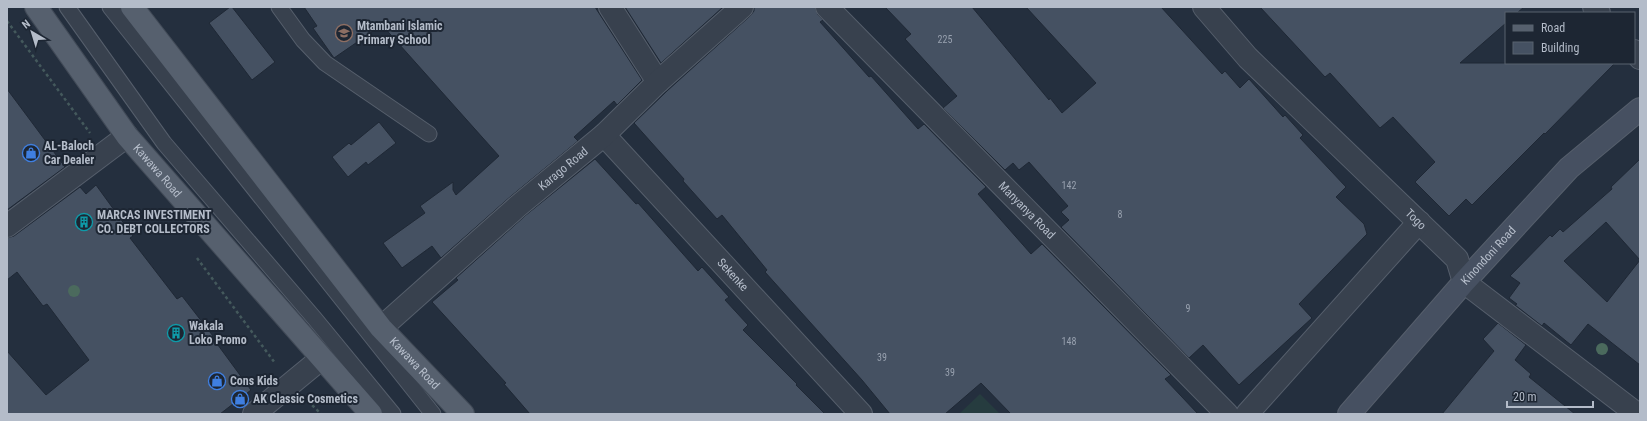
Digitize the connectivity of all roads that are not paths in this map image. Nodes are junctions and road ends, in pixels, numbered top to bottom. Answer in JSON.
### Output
{"nodes":[{"id":1,"x":36,"y":7,"type":"edge"},
{"id":2,"x":66,"y":7,"type":"edge"},
{"id":3,"x":110,"y":7,"type":"edge"},
{"id":4,"x":132,"y":7,"type":"edge"},
{"id":5,"x":279,"y":7,"type":"edge"},
{"id":6,"x":610,"y":7,"type":"edge"},
{"id":7,"x":742,"y":7,"type":"edge"},
{"id":8,"x":827,"y":7,"type":"edge"},
{"id":9,"x":1204,"y":7,"type":"edge"},
{"id":10,"x":658,"y":82,"type":"junction"},
{"id":11,"x":1640,"y":109,"type":"edge"},
{"id":12,"x":429,"y":134,"type":"dead end"},
{"id":13,"x":604,"y":135,"type":"junction"},
{"id":14,"x":127,"y":136,"type":"junction"},
{"id":15,"x":1419,"y":222,"type":"junction"},
{"id":16,"x":7,"y":226,"type":"edge"},
{"id":17,"x":1464,"y":282,"type":"junction"},
{"id":18,"x":381,"y":328,"type":"junction"},
{"id":19,"x":322,"y":358,"type":"junction"},
{"id":20,"x":254,"y":414,"type":"edge"},
{"id":21,"x":371,"y":414,"type":"edge"},
{"id":22,"x":393,"y":414,"type":"edge"},
{"id":23,"x":433,"y":414,"type":"edge"},
{"id":24,"x":463,"y":414,"type":"edge"},
{"id":25,"x":861,"y":414,"type":"edge"},
{"id":26,"x":1227,"y":414,"type":"edge"},
{"id":27,"x":1247,"y":414,"type":"edge"},
{"id":28,"x":1349,"y":414,"type":"edge"},
{"id":29,"x":1637,"y":414,"type":"edge"}],
"edges":[{"from":1,"to":14,"type":"main road","name":"Kawawa Road"},
{"from":2,"to":22,"type":"lane","name":"Kawawa Road"},
{"from":3,"to":23,"type":"lane","name":"Kawawa Road"},
{"from":4,"to":18,"type":"main road","name":"Kawawa Road"},
{"from":5,"to":12,"type":"lane"},
{"from":6,"to":10,"type":"street"},
{"from":7,"to":10,"type":"street","name":"Karago Road"},
{"from":8,"to":26,"type":"street","name":"Manyanya Road"},
{"from":9,"to":15,"type":"street","name":"Togo"},
{"from":10,"to":13,"type":"street","name":"Karago Road"},
{"from":11,"to":17,"type":"street","name":"Kinondoni Road"},
{"from":13,"to":18,"type":"street","name":"Karago Road"},
{"from":13,"to":25,"type":"street","name":"Sekenke"},
{"from":14,"to":16,"type":"street"},
{"from":14,"to":19,"type":"main road","name":"Kawawa Road"},
{"from":15,"to":17,"type":"street","name":"Togo"},
{"from":15,"to":27,"type":"street"},
{"from":17,"to":28,"type":"street","name":"Kinondoni Road"},
{"from":17,"to":29,"type":"street"},
{"from":18,"to":24,"type":"main road","name":"Kawawa Road"},
{"from":19,"to":20,"type":"street"},
{"from":19,"to":21,"type":"main road","name":"Kawawa Road"}]}
